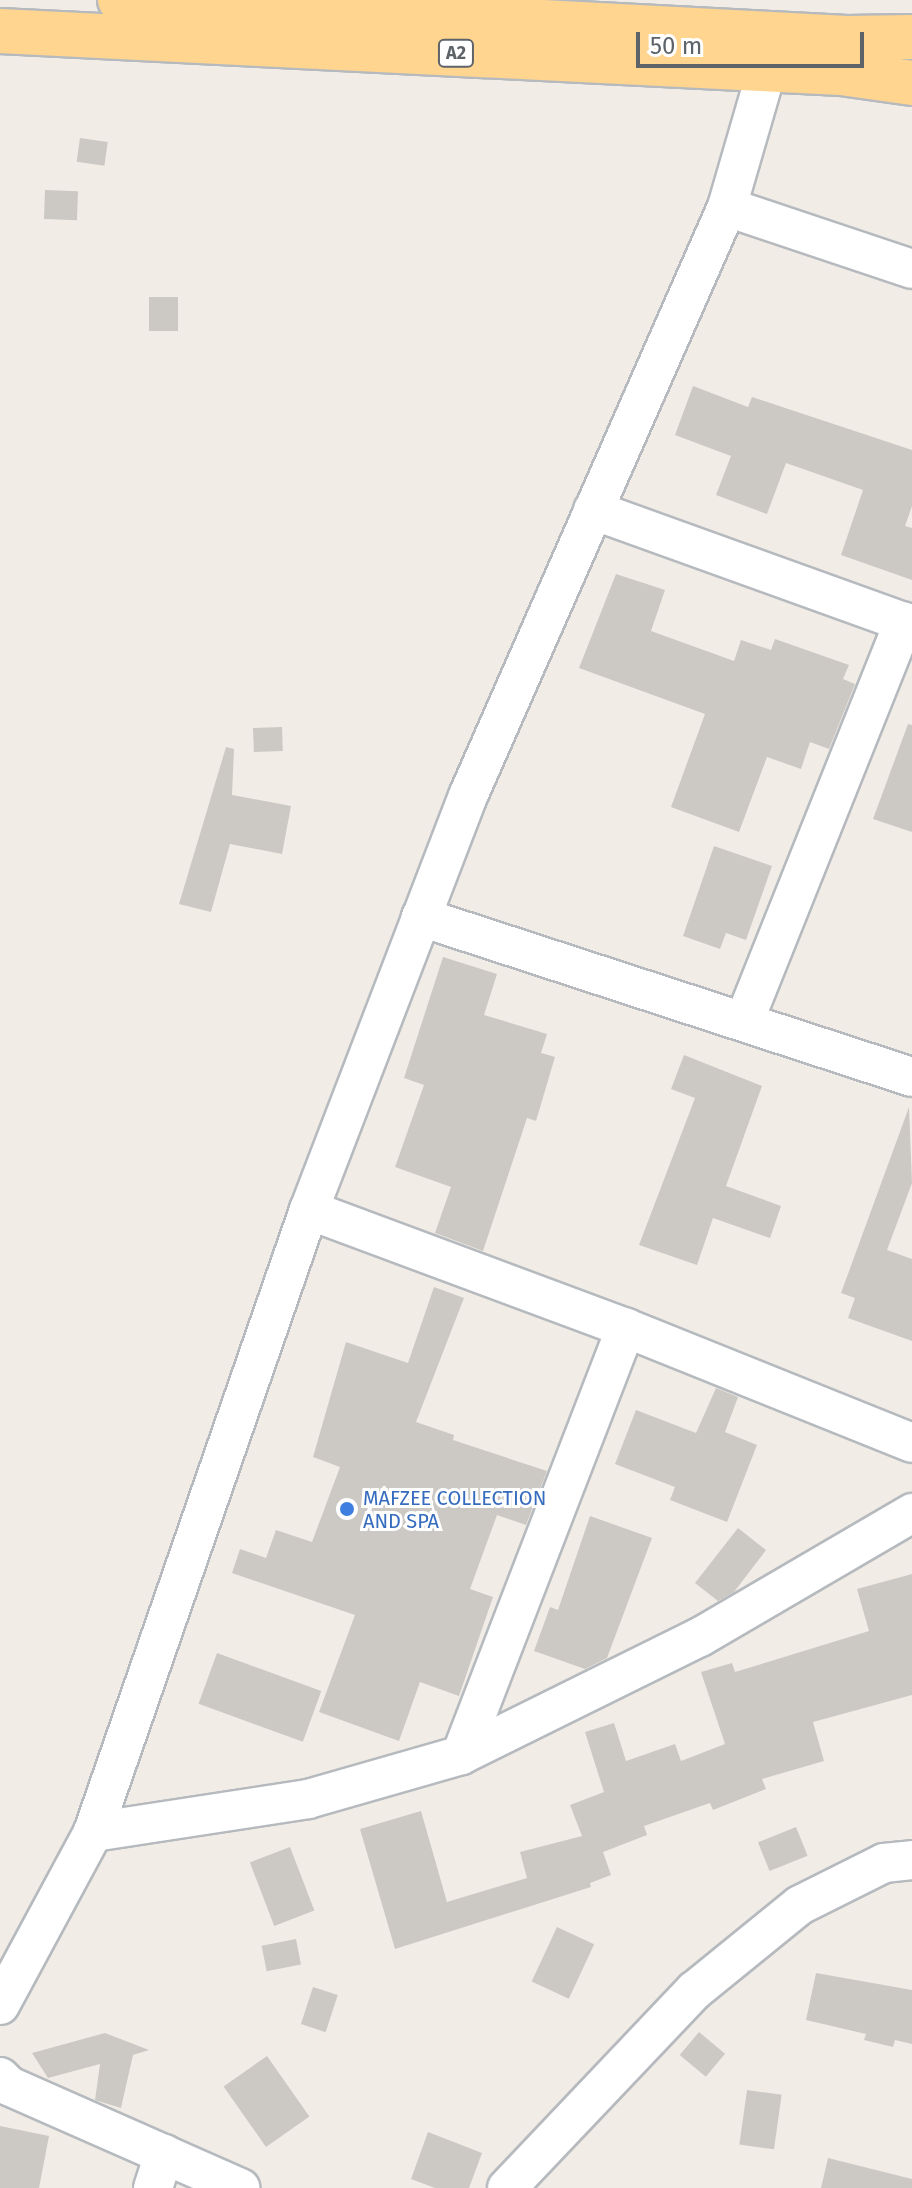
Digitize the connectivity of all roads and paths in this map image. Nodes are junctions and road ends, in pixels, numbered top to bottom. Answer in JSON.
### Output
{"nodes":[{"id":1,"x":120,"y":0,"type":"edge"},
{"id":2,"x":0,"y":31,"type":"edge"},
{"id":3,"x":912,"y":37,"type":"edge"},
{"id":4,"x":767,"y":69,"type":"junction"},
{"id":5,"x":912,"y":83,"type":"edge"},
{"id":6,"x":727,"y":207,"type":"junction"},
{"id":7,"x":912,"y":269,"type":"edge"},
{"id":8,"x":593,"y":510,"type":"junction"},
{"id":9,"x":908,"y":623,"type":"edge"},
{"id":10,"x":421,"y":917,"type":"junction"},
{"id":11,"x":745,"y":1019,"type":"junction"},
{"id":12,"x":912,"y":1077,"type":"edge"},
{"id":13,"x":309,"y":1210,"type":"junction"},
{"id":14,"x":626,"y":1328,"type":"junction"},
{"id":15,"x":912,"y":1443,"type":"edge"},
{"id":16,"x":912,"y":1513,"type":"edge"},
{"id":17,"x":461,"y":1755,"type":"junction"},
{"id":18,"x":93,"y":1832,"type":"junction"},
{"id":19,"x":912,"y":1860,"type":"edge"},
{"id":20,"x":0,"y":2005,"type":"edge"},
{"id":21,"x":0,"y":2077,"type":"edge"},
{"id":22,"x":158,"y":2171,"type":"edge"},
{"id":23,"x":240,"y":2188,"type":"edge"},
{"id":24,"x":507,"y":2188,"type":"edge"}],
"edges":[{"from":1,"to":3,"type":"highway","number":"A2"},
{"from":2,"to":4,"type":"highway","number":"A2"},
{"from":4,"to":5,"type":"highway","number":"A2"},
{"from":4,"to":6,"type":"street"},
{"from":6,"to":7,"type":"street"},
{"from":6,"to":8,"type":"street"},
{"from":8,"to":9,"type":"street"},
{"from":8,"to":10,"type":"street"},
{"from":9,"to":11,"type":"street"},
{"from":10,"to":11,"type":"street"},
{"from":10,"to":13,"type":"street"},
{"from":11,"to":12,"type":"street"},
{"from":13,"to":14,"type":"street"},
{"from":13,"to":18,"type":"street"},
{"from":14,"to":15,"type":"street"},
{"from":14,"to":17,"type":"street"},
{"from":16,"to":17,"type":"street"},
{"from":17,"to":18,"type":"street"},
{"from":18,"to":20,"type":"street"},
{"from":19,"to":24,"type":"street"},
{"from":21,"to":22,"type":"street"},
{"from":22,"to":23,"type":"street"}]}
